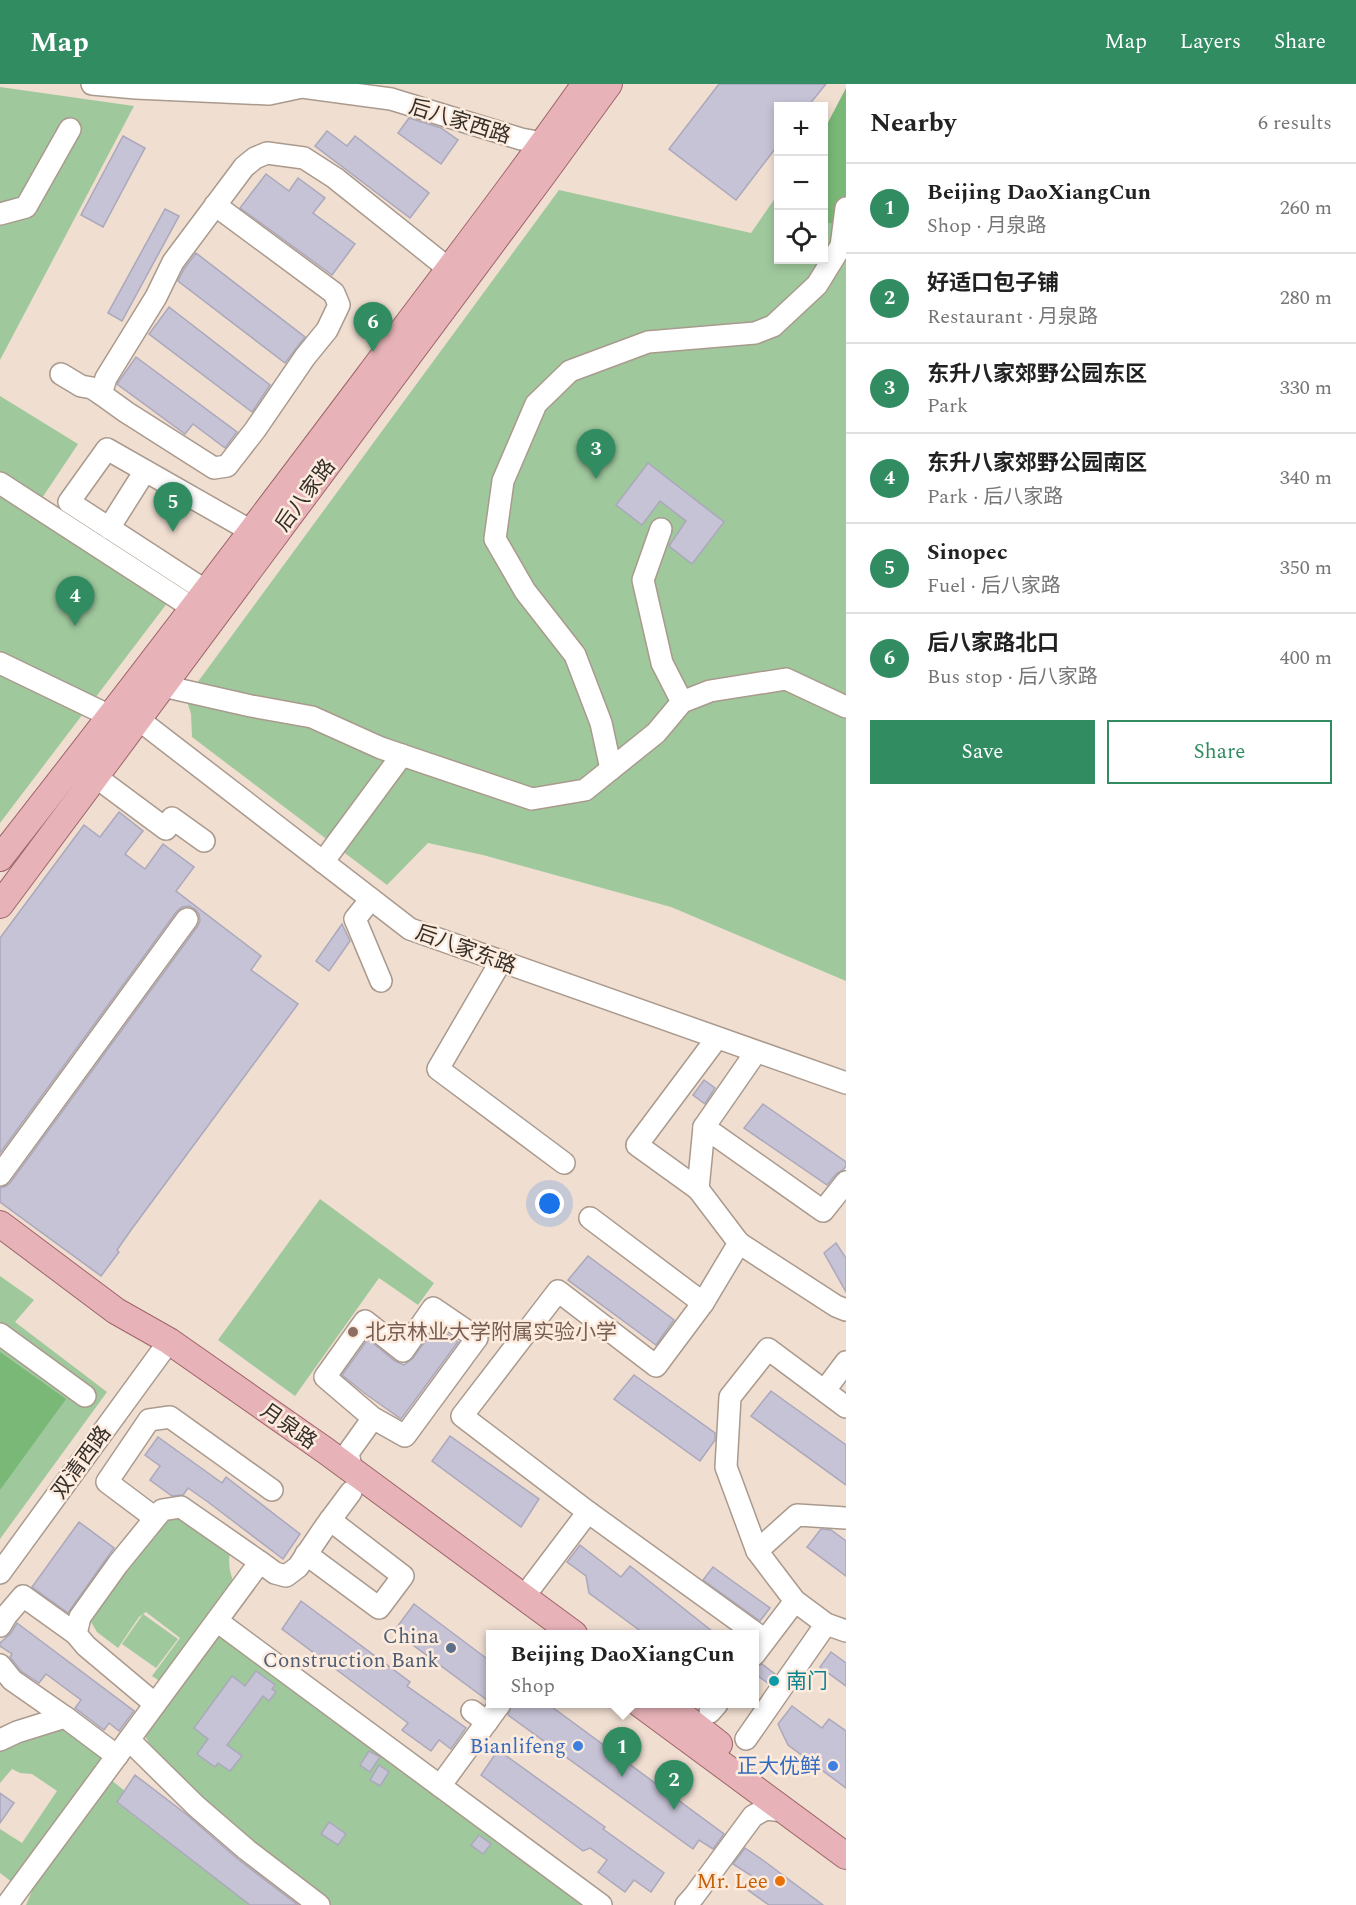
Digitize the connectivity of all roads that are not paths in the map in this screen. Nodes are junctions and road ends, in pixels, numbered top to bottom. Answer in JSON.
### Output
{"nodes":[{"id":1,"x":92,"y":84,"type":"edge"},
{"id":2,"x":585,"y":84,"type":"edge"},
{"id":3,"x":609,"y":84,"type":"edge"},
{"id":4,"x":284,"y":86,"type":"edge"},
{"id":5,"x":70,"y":129,"type":"dead end"},
{"id":6,"x":543,"y":143,"type":"junction"},
{"id":7,"x":216,"y":205,"type":"junction"},
{"id":8,"x":846,"y":208,"type":"edge"},
{"id":9,"x":0,"y":214,"type":"edge"},
{"id":10,"x":449,"y":269,"type":"junction"},
{"id":11,"x":61,"y":374,"type":"dead end"},
{"id":12,"x":101,"y":394,"type":"junction"},
{"id":13,"x":145,"y":471,"type":"junction"},
{"id":14,"x":0,"y":483,"type":"edge"},
{"id":15,"x":109,"y":528,"type":"junction"},
{"id":16,"x":661,"y":529,"type":"dead end"},
{"id":17,"x":251,"y":531,"type":"junction"},
{"id":18,"x":199,"y":599,"type":"junction"},
{"id":19,"x":0,"y":663,"type":"edge"},
{"id":20,"x":163,"y":686,"type":"junction"},
{"id":21,"x":682,"y":702,"type":"junction"},
{"id":22,"x":846,"y":707,"type":"edge"},
{"id":23,"x":110,"y":716,"type":"junction"},
{"id":24,"x":138,"y":719,"type":"junction"},
{"id":25,"x":402,"y":755,"type":"junction"},
{"id":26,"x":611,"y":769,"type":"junction"},
{"id":27,"x":96,"y":777,"type":"junction"},
{"id":28,"x":204,"y":841,"type":"dead end"},
{"id":29,"x":0,"y":858,"type":"edge"},
{"id":30,"x":323,"y":862,"type":"junction"},
{"id":31,"x":371,"y":899,"type":"junction"},
{"id":32,"x":0,"y":905,"type":"edge"},
{"id":33,"x":187,"y":919,"type":"dead end"},
{"id":34,"x":501,"y":961,"type":"junction"},
{"id":35,"x":381,"y":981,"type":"dead end"},
{"id":36,"x":717,"y":1038,"type":"junction"},
{"id":37,"x":756,"y":1052,"type":"junction"},
{"id":38,"x":846,"y":1083,"type":"edge"},
{"id":39,"x":704,"y":1127,"type":"junction"},
{"id":40,"x":564,"y":1163,"type":"dead end"},
{"id":41,"x":0,"y":1175,"type":"edge"},
{"id":42,"x":846,"y":1182,"type":"edge"},
{"id":43,"x":699,"y":1189,"type":"junction"},
{"id":44,"x":590,"y":1218,"type":"dead end"},
{"id":45,"x":0,"y":1224,"type":"edge"},
{"id":46,"x":0,"y":1242,"type":"edge"},
{"id":47,"x":739,"y":1243,"type":"junction"},
{"id":48,"x":703,"y":1303,"type":"junction"},
{"id":49,"x":846,"y":1310,"type":"edge"},
{"id":50,"x":0,"y":1334,"type":"edge"},
{"id":51,"x":162,"y":1351,"type":"junction"},
{"id":52,"x":846,"y":1362,"type":"edge"},
{"id":53,"x":825,"y":1390,"type":"junction"},
{"id":54,"x":86,"y":1396,"type":"dead end"},
{"id":55,"x":846,"y":1407,"type":"edge"},
{"id":56,"x":373,"y":1418,"type":"junction"},
{"id":57,"x":352,"y":1481,"type":"junction"},
{"id":58,"x":272,"y":1490,"type":"dead end"},
{"id":59,"x":588,"y":1512,"type":"junction"},
{"id":60,"x":329,"y":1514,"type":"junction"},
{"id":61,"x":155,"y":1518,"type":"junction"},
{"id":62,"x":846,"y":1518,"type":"edge"},
{"id":63,"x":757,"y":1551,"type":"junction"},
{"id":64,"x":306,"y":1554,"type":"junction"},
{"id":65,"x":260,"y":1562,"type":"junction"},
{"id":66,"x":0,"y":1573,"type":"edge"},
{"id":67,"x":532,"y":1586,"type":"dead end"},
{"id":68,"x":795,"y":1601,"type":"junction"},
{"id":69,"x":217,"y":1621,"type":"junction"},
{"id":70,"x":0,"y":1626,"type":"edge"},
{"id":71,"x":836,"y":1627,"type":"edge"},
{"id":72,"x":538,"y":1630,"type":"edge"},
{"id":73,"x":567,"y":1630,"type":"edge"},
{"id":74,"x":738,"y":1630,"type":"edge"},
{"id":75,"x":76,"y":1634,"type":"junction"},
{"id":76,"x":760,"y":1647,"type":"edge"},
{"id":77,"x":0,"y":1665,"type":"edge"},
{"id":78,"x":762,"y":1699,"type":"edge"},
{"id":79,"x":155,"y":1704,"type":"junction"},
{"id":80,"x":494,"y":1708,"type":"edge"},
{"id":81,"x":645,"y":1708,"type":"edge"},
{"id":82,"x":674,"y":1708,"type":"edge"},
{"id":83,"x":758,"y":1708,"type":"edge"},
{"id":84,"x":65,"y":1717,"type":"junction"},
{"id":85,"x":746,"y":1739,"type":"dead end"},
{"id":86,"x":0,"y":1740,"type":"edge"},
{"id":87,"x":123,"y":1748,"type":"junction"},
{"id":88,"x":440,"y":1786,"type":"junction"},
{"id":89,"x":784,"y":1810,"type":"junction"},
{"id":90,"x":846,"y":1835,"type":"edge"},
{"id":91,"x":846,"y":1856,"type":"edge"},
{"id":92,"x":9,"y":1897,"type":"edge"},
{"id":93,"x":319,"y":1905,"type":"edge"},
{"id":94,"x":601,"y":1905,"type":"edge"},
{"id":95,"x":686,"y":1905,"type":"edge"}],
"edges":[{"from":1,"to":4,"type":"street","name":"后八家西路"},
{"from":2,"to":6,"type":"main road","name":"后八家路"},
{"from":3,"to":20,"type":"main road","name":"后八家路"},
{"from":4,"to":6,"type":"street","name":"后八家西路"},
{"from":5,"to":9,"type":"street"},
{"from":6,"to":10,"type":"main road","name":"后八家路"},
{"from":7,"to":10,"type":"street"},
{"from":7,"to":12,"type":"street"},
{"from":7,"to":12,"type":"street"},
{"from":8,"to":26,"type":"street"},
{"from":10,"to":17,"type":"main road","name":"后八家路"},
{"from":11,"to":12,"type":"street"},
{"from":13,"to":15,"type":"street"},
{"from":13,"to":15,"type":"street"},
{"from":13,"to":17,"type":"street"},
{"from":14,"to":18,"type":"street"},
{"from":15,"to":18,"type":"street"},
{"from":16,"to":21,"type":"street"},
{"from":17,"to":18,"type":"main road","name":"后八家路"},
{"from":18,"to":23,"type":"main road","name":"后八家路"},
{"from":19,"to":23,"type":"street"},
{"from":20,"to":24,"type":"main road","name":"后八家路"},
{"from":20,"to":25,"type":"street"},
{"from":21,"to":22,"type":"street"},
{"from":21,"to":26,"type":"street"},
{"from":23,"to":29,"type":"main road","name":"后八家路"},
{"from":24,"to":27,"type":"main road","name":"后八家路"},
{"from":24,"to":30,"type":"street","name":"后八家东路"},
{"from":25,"to":26,"type":"street"},
{"from":25,"to":30,"type":"street"},
{"from":27,"to":28,"type":"street"},
{"from":27,"to":32,"type":"main road","name":"后八家路"},
{"from":30,"to":31,"type":"street","name":"后八家东路"},
{"from":31,"to":34,"type":"street","name":"后八家东路"},
{"from":31,"to":35,"type":"street"},
{"from":33,"to":41,"type":"street"},
{"from":34,"to":36,"type":"street","name":"后八家东路"},
{"from":34,"to":40,"type":"street"},
{"from":36,"to":37,"type":"street","name":"后八家东路"},
{"from":36,"to":43,"type":"street"},
{"from":37,"to":38,"type":"street","name":"后八家东路"},
{"from":37,"to":39,"type":"street"},
{"from":39,"to":42,"type":"street"},
{"from":39,"to":43,"type":"street"},
{"from":43,"to":47,"type":"street"},
{"from":44,"to":48,"type":"street"},
{"from":45,"to":57,"type":"main road","name":"月泉路"},
{"from":46,"to":51,"type":"main road","name":"月泉路"},
{"from":47,"to":48,"type":"street"},
{"from":47,"to":49,"type":"street"},
{"from":48,"to":59,"type":"street"},
{"from":50,"to":54,"type":"street"},
{"from":51,"to":57,"type":"main road","name":"月泉路"},
{"from":51,"to":66,"type":"street","name":"双清西路"},
{"from":52,"to":53,"type":"street"},
{"from":53,"to":55,"type":"street"},
{"from":53,"to":63,"type":"street"},
{"from":56,"to":56,"type":"street"},
{"from":56,"to":57,"type":"street"},
{"from":57,"to":60,"type":"street"},
{"from":57,"to":72,"type":"main road","name":"月泉路"},
{"from":57,"to":73,"type":"main road","name":"月泉路"},
{"from":58,"to":61,"type":"street"},
{"from":59,"to":67,"type":"street"},
{"from":59,"to":74,"type":"street"},
{"from":60,"to":64,"type":"street"},
{"from":60,"to":64,"type":"street"},
{"from":61,"to":65,"type":"street"},
{"from":61,"to":75,"type":"street"},
{"from":62,"to":63,"type":"street"},
{"from":63,"to":68,"type":"street"},
{"from":64,"to":65,"type":"street"},
{"from":65,"to":69,"type":"street"},
{"from":68,"to":71,"type":"street"},
{"from":68,"to":76,"type":"street"},
{"from":69,"to":79,"type":"street"},
{"from":69,"to":88,"type":"street"},
{"from":70,"to":75,"type":"street"},
{"from":71,"to":78,"type":"street"},
{"from":75,"to":79,"type":"street"},
{"from":77,"to":84,"type":"street"},
{"from":79,"to":87,"type":"street"},
{"from":80,"to":88,"type":"street"},
{"from":81,"to":89,"type":"main road"},
{"from":82,"to":90,"type":"main road"},
{"from":83,"to":85,"type":"street"},
{"from":84,"to":86,"type":"street"},
{"from":84,"to":87,"type":"street"},
{"from":87,"to":92,"type":"street"},
{"from":87,"to":93,"type":"street"},
{"from":88,"to":94,"type":"street"},
{"from":89,"to":91,"type":"main road"},
{"from":89,"to":95,"type":"street"}]}
